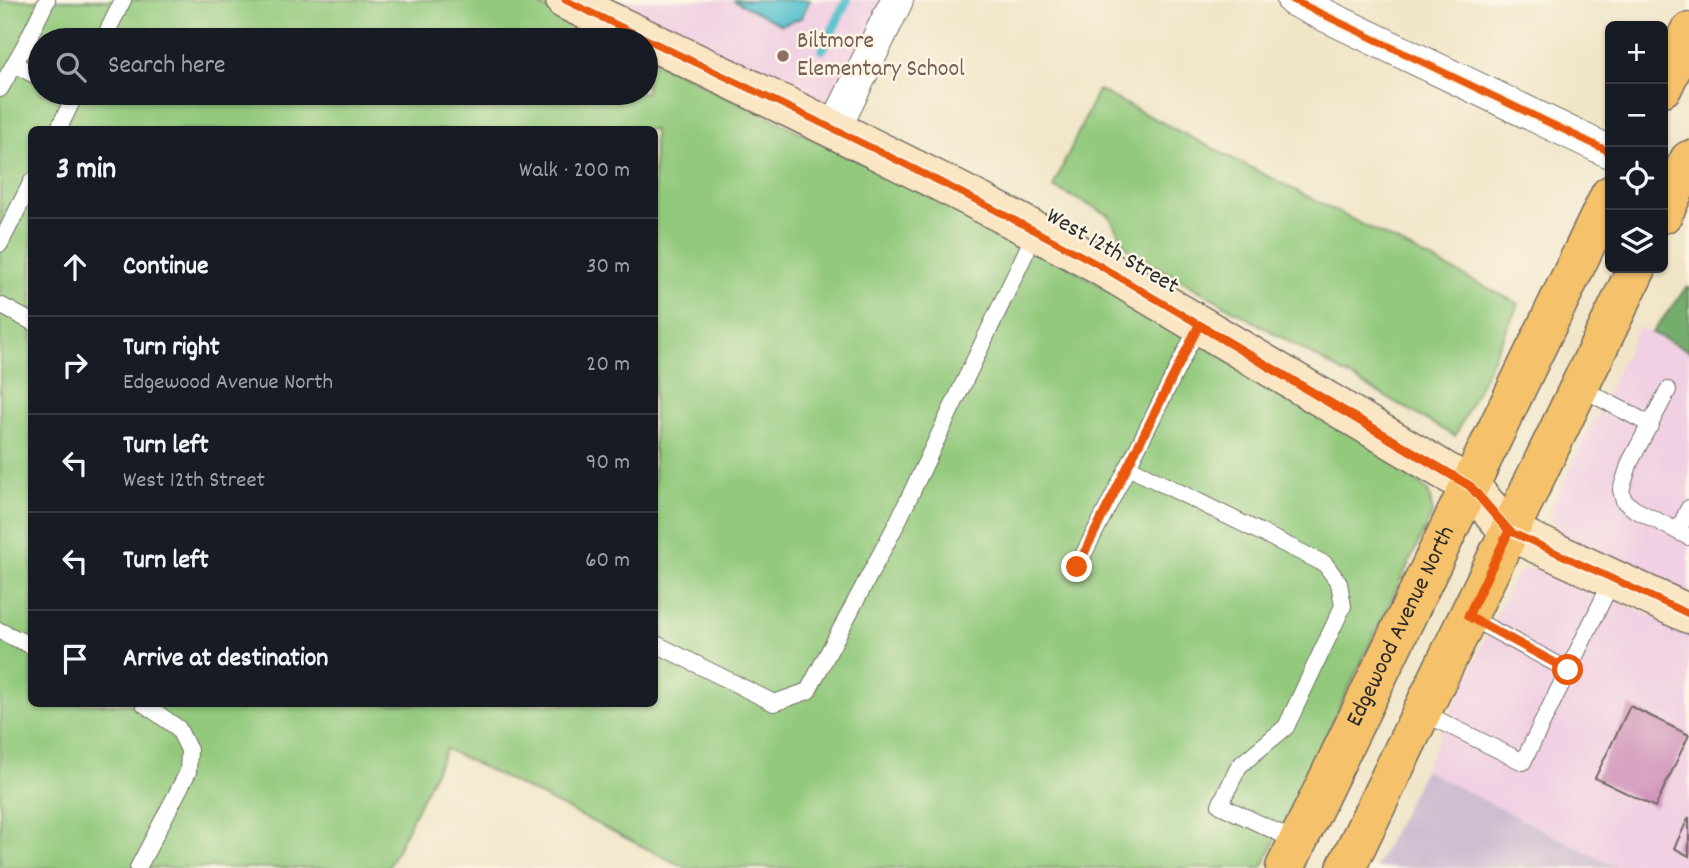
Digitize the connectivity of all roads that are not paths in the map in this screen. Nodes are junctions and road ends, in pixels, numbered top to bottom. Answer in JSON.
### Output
{"nodes":[{"id":1,"x":47,"y":0,"type":"edge"},
{"id":2,"x":123,"y":0,"type":"edge"},
{"id":3,"x":565,"y":0,"type":"edge"},
{"id":4,"x":897,"y":0,"type":"edge"},
{"id":5,"x":1293,"y":0,"type":"edge"},
{"id":6,"x":33,"y":28,"type":"edge"},
{"id":7,"x":109,"y":28,"type":"edge"},
{"id":8,"x":623,"y":28,"type":"edge"},
{"id":9,"x":1689,"y":33,"type":"edge"},
{"id":10,"x":28,"y":39,"type":"edge"},
{"id":11,"x":658,"y":45,"type":"edge"},
{"id":12,"x":14,"y":64,"type":"junction"},
{"id":13,"x":28,"y":72,"type":"edge"},
{"id":14,"x":1664,"y":84,"type":"edge"},
{"id":15,"x":0,"y":89,"type":"edge"},
{"id":16,"x":69,"y":105,"type":"edge"},
{"id":17,"x":60,"y":126,"type":"edge"},
{"id":18,"x":834,"y":130,"type":"junction"},
{"id":19,"x":1605,"y":150,"type":"edge"},
{"id":20,"x":28,"y":189,"type":"edge"},
{"id":21,"x":1605,"y":205,"type":"edge"},
{"id":22,"x":1037,"y":231,"type":"junction"},
{"id":23,"x":0,"y":244,"type":"edge"},
{"id":24,"x":1635,"y":273,"type":"edge"},
{"id":25,"x":0,"y":305,"type":"edge"},
{"id":26,"x":28,"y":320,"type":"edge"},
{"id":27,"x":1199,"y":325,"type":"junction"},
{"id":28,"x":1579,"y":387,"type":"junction"},
{"id":29,"x":1668,"y":390,"type":"dead end"},
{"id":30,"x":1651,"y":425,"type":"junction"},
{"id":31,"x":1128,"y":467,"type":"junction"},
{"id":32,"x":1470,"y":486,"type":"junction"},
{"id":33,"x":1689,"y":508,"type":"edge"},
{"id":34,"x":1509,"y":531,"type":"junction"},
{"id":35,"x":1683,"y":534,"type":"edge"},
{"id":36,"x":1077,"y":567,"type":"dead end"},
{"id":37,"x":1613,"y":579,"type":"junction"},
{"id":38,"x":1689,"y":614,"type":"edge"},
{"id":39,"x":1468,"y":616,"type":"junction"},
{"id":40,"x":0,"y":631,"type":"edge"},
{"id":41,"x":28,"y":644,"type":"edge"},
{"id":42,"x":658,"y":645,"type":"edge"},
{"id":43,"x":1568,"y":670,"type":"junction"},
{"id":44,"x":148,"y":707,"type":"edge"},
{"id":45,"x":1422,"y":712,"type":"junction"},
{"id":46,"x":1291,"y":855,"type":"edge"},
{"id":47,"x":138,"y":868,"type":"edge"},
{"id":48,"x":1347,"y":868,"type":"edge"}],
"edges":[{"from":1,"to":6,"type":"lane"},
{"from":2,"to":7,"type":"lane"},
{"from":3,"to":8,"type":"street","name":"West 12th Street"},
{"from":4,"to":18,"type":"street"},
{"from":5,"to":19,"type":"street"},
{"from":9,"to":14,"type":"main road"},
{"from":10,"to":12,"type":"lane"},
{"from":11,"to":18,"type":"street","name":"West 12th Street"},
{"from":12,"to":13,"type":"lane"},
{"from":12,"to":15,"type":"lane"},
{"from":16,"to":17,"type":"lane"},
{"from":18,"to":22,"type":"street","name":"West 12th Street"},
{"from":20,"to":23,"type":"lane"},
{"from":21,"to":32,"type":"main road","name":"Edgewood Avenue North"},
{"from":22,"to":27,"type":"street","name":"West 12th Street"},
{"from":22,"to":42,"type":"lane"},
{"from":24,"to":28,"type":"main road"},
{"from":25,"to":26,"type":"lane"},
{"from":27,"to":31,"type":"lane"},
{"from":27,"to":32,"type":"street","name":"West 12th Street"},
{"from":28,"to":30,"type":"lane"},
{"from":28,"to":34,"type":"main road"},
{"from":29,"to":30,"type":"lane"},
{"from":30,"to":35,"type":"lane"},
{"from":31,"to":36,"type":"lane"},
{"from":31,"to":46,"type":"lane"},
{"from":32,"to":34,"type":"street","name":"West 12th Street"},
{"from":32,"to":46,"type":"main road","name":"Edgewood Avenue North"},
{"from":33,"to":35,"type":"lane"},
{"from":34,"to":37,"type":"street","name":"West 12th Street"},
{"from":34,"to":39,"type":"main road"},
{"from":37,"to":38,"type":"street","name":"West 12th Street"},
{"from":37,"to":43,"type":"lane"},
{"from":39,"to":43,"type":"lane"},
{"from":39,"to":45,"type":"main road"},
{"from":40,"to":41,"type":"lane"},
{"from":43,"to":45,"type":"lane"},
{"from":44,"to":47,"type":"lane"},
{"from":45,"to":48,"type":"main road"}]}
